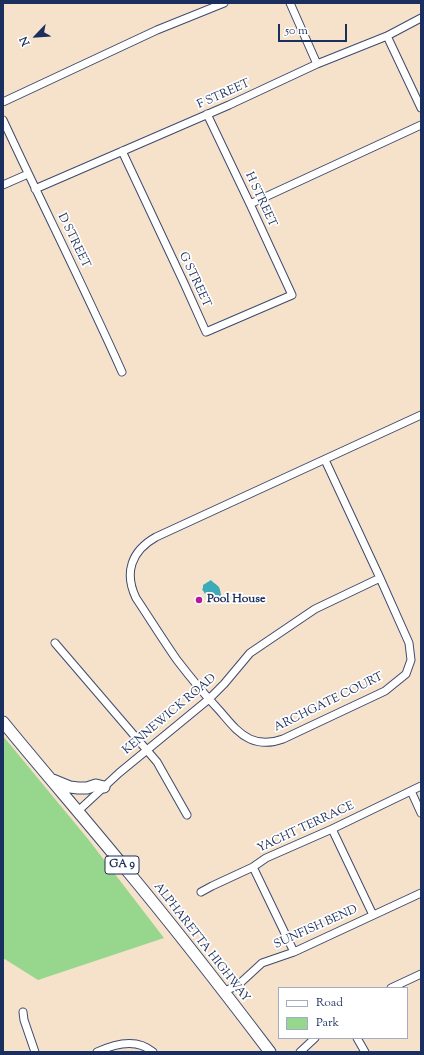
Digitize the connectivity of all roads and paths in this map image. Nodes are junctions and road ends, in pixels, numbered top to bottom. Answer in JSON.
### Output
{"nodes":[{"id":1,"x":224,"y":3,"type":"edge"},
{"id":2,"x":290,"y":3,"type":"edge"},
{"id":3,"x":421,"y":18,"type":"edge"},
{"id":4,"x":387,"y":36,"type":"junction"},
{"id":5,"x":317,"y":64,"type":"junction"},
{"id":6,"x":3,"y":102,"type":"edge"},
{"id":7,"x":421,"y":108,"type":"edge"},
{"id":8,"x":207,"y":114,"type":"junction"},
{"id":9,"x":3,"y":120,"type":"edge"},
{"id":10,"x":421,"y":125,"type":"edge"},
{"id":11,"x":122,"y":152,"type":"junction"},
{"id":12,"x":28,"y":174,"type":"junction"},
{"id":13,"x":3,"y":185,"type":"edge"},
{"id":14,"x":35,"y":189,"type":"junction"},
{"id":15,"x":250,"y":204,"type":"junction"},
{"id":16,"x":292,"y":295,"type":"joint"},
{"id":17,"x":122,"y":372,"type":"dead end"},
{"id":18,"x":421,"y":415,"type":"edge"},
{"id":19,"x":325,"y":460,"type":"junction"},
{"id":20,"x":380,"y":578,"type":"junction"},
{"id":21,"x":55,"y":643,"type":"dead end"},
{"id":22,"x":209,"y":699,"type":"junction"},
{"id":23,"x":3,"y":722,"type":"edge"},
{"id":24,"x":147,"y":749,"type":"junction"},
{"id":25,"x":51,"y":780,"type":"junction"},
{"id":26,"x":421,"y":786,"type":"edge"},
{"id":27,"x":104,"y":787,"type":"junction"},
{"id":28,"x":411,"y":791,"type":"junction"},
{"id":29,"x":77,"y":812,"type":"junction"},
{"id":30,"x":421,"y":813,"type":"edge"},
{"id":31,"x":187,"y":815,"type":"dead end"},
{"id":32,"x":332,"y":828,"type":"junction"},
{"id":33,"x":253,"y":866,"type":"junction"},
{"id":34,"x":201,"y":892,"type":"dead end"},
{"id":35,"x":421,"y":892,"type":"edge"},
{"id":36,"x":373,"y":915,"type":"junction"},
{"id":37,"x":294,"y":952,"type":"junction"},
{"id":38,"x":421,"y":974,"type":"edge"},
{"id":39,"x":393,"y":987,"type":"edge"},
{"id":40,"x":224,"y":991,"type":"junction"},
{"id":41,"x":23,"y":1012,"type":"dead end"},
{"id":42,"x":314,"y":1039,"type":"edge"},
{"id":43,"x":358,"y":1039,"type":"edge"},
{"id":44,"x":35,"y":1052,"type":"edge"},
{"id":45,"x":97,"y":1052,"type":"edge"},
{"id":46,"x":153,"y":1052,"type":"edge"},
{"id":47,"x":270,"y":1052,"type":"edge"},
{"id":48,"x":300,"y":1052,"type":"edge"},
{"id":49,"x":365,"y":1052,"type":"edge"}],
"edges":[{"from":1,"to":6,"type":"street"},
{"from":2,"to":5,"type":"street"},
{"from":3,"to":4,"type":"street","name":"F STREET"},
{"from":4,"to":5,"type":"street","name":"F STREET"},
{"from":4,"to":7,"type":"street"},
{"from":5,"to":8,"type":"street","name":"F STREET"},
{"from":8,"to":11,"type":"street","name":"F STREET"},
{"from":8,"to":15,"type":"street","name":"H STREET"},
{"from":9,"to":12,"type":"street","name":"D STREET"},
{"from":10,"to":15,"type":"street"},
{"from":11,"to":14,"type":"street","name":"F STREET"},
{"from":11,"to":16,"type":"street","name":"G STREET"},
{"from":12,"to":13,"type":"street"},
{"from":12,"to":14,"type":"street","name":"D STREET"},
{"from":14,"to":17,"type":"street","name":"D STREET"},
{"from":15,"to":16,"type":"street","name":"H STREET"},
{"from":18,"to":19,"type":"street","name":"ARCHGATE COURT"},
{"from":19,"to":20,"type":"street","name":"ARCHGATE COURT"},
{"from":19,"to":22,"type":"street","name":"ARCHGATE COURT"},
{"from":20,"to":22,"type":"street","name":"KENNEWICK ROAD"},
{"from":20,"to":22,"type":"street","name":"ARCHGATE COURT"},
{"from":21,"to":24,"type":"street"},
{"from":22,"to":24,"type":"street","name":"KENNEWICK ROAD"},
{"from":23,"to":25,"type":"main road","name":"ALPHARETTA HIGHWAY","number":"GA 9"},
{"from":24,"to":27,"type":"street","name":"KENNEWICK ROAD"},
{"from":24,"to":31,"type":"street"},
{"from":25,"to":27,"type":"main road"},
{"from":25,"to":29,"type":"main road","name":"ALPHARETTA HIGHWAY","number":"GA 9"},
{"from":26,"to":28,"type":"street","name":"YACHT TERRACE"},
{"from":27,"to":29,"type":"street","name":"KENNEWICK ROAD"},
{"from":28,"to":30,"type":"street"},
{"from":28,"to":32,"type":"street","name":"YACHT TERRACE"},
{"from":29,"to":40,"type":"main road","name":"ALPHARETTA HIGHWAY","number":"GA 9"},
{"from":32,"to":33,"type":"street","name":"YACHT TERRACE"},
{"from":32,"to":36,"type":"street"},
{"from":33,"to":34,"type":"street","name":"YACHT TERRACE"},
{"from":33,"to":37,"type":"street"},
{"from":35,"to":36,"type":"street","name":"SUNFISH BEND"},
{"from":36,"to":37,"type":"street","name":"SUNFISH BEND"},
{"from":37,"to":40,"type":"street","name":"SUNFISH BEND"},
{"from":38,"to":39,"type":"street"},
{"from":40,"to":47,"type":"main road","name":"ALPHARETTA HIGHWAY","number":"GA 9"},
{"from":41,"to":44,"type":"street"},
{"from":42,"to":48,"type":"street"},
{"from":43,"to":49,"type":"street"},
{"from":45,"to":46,"type":"street"}]}
